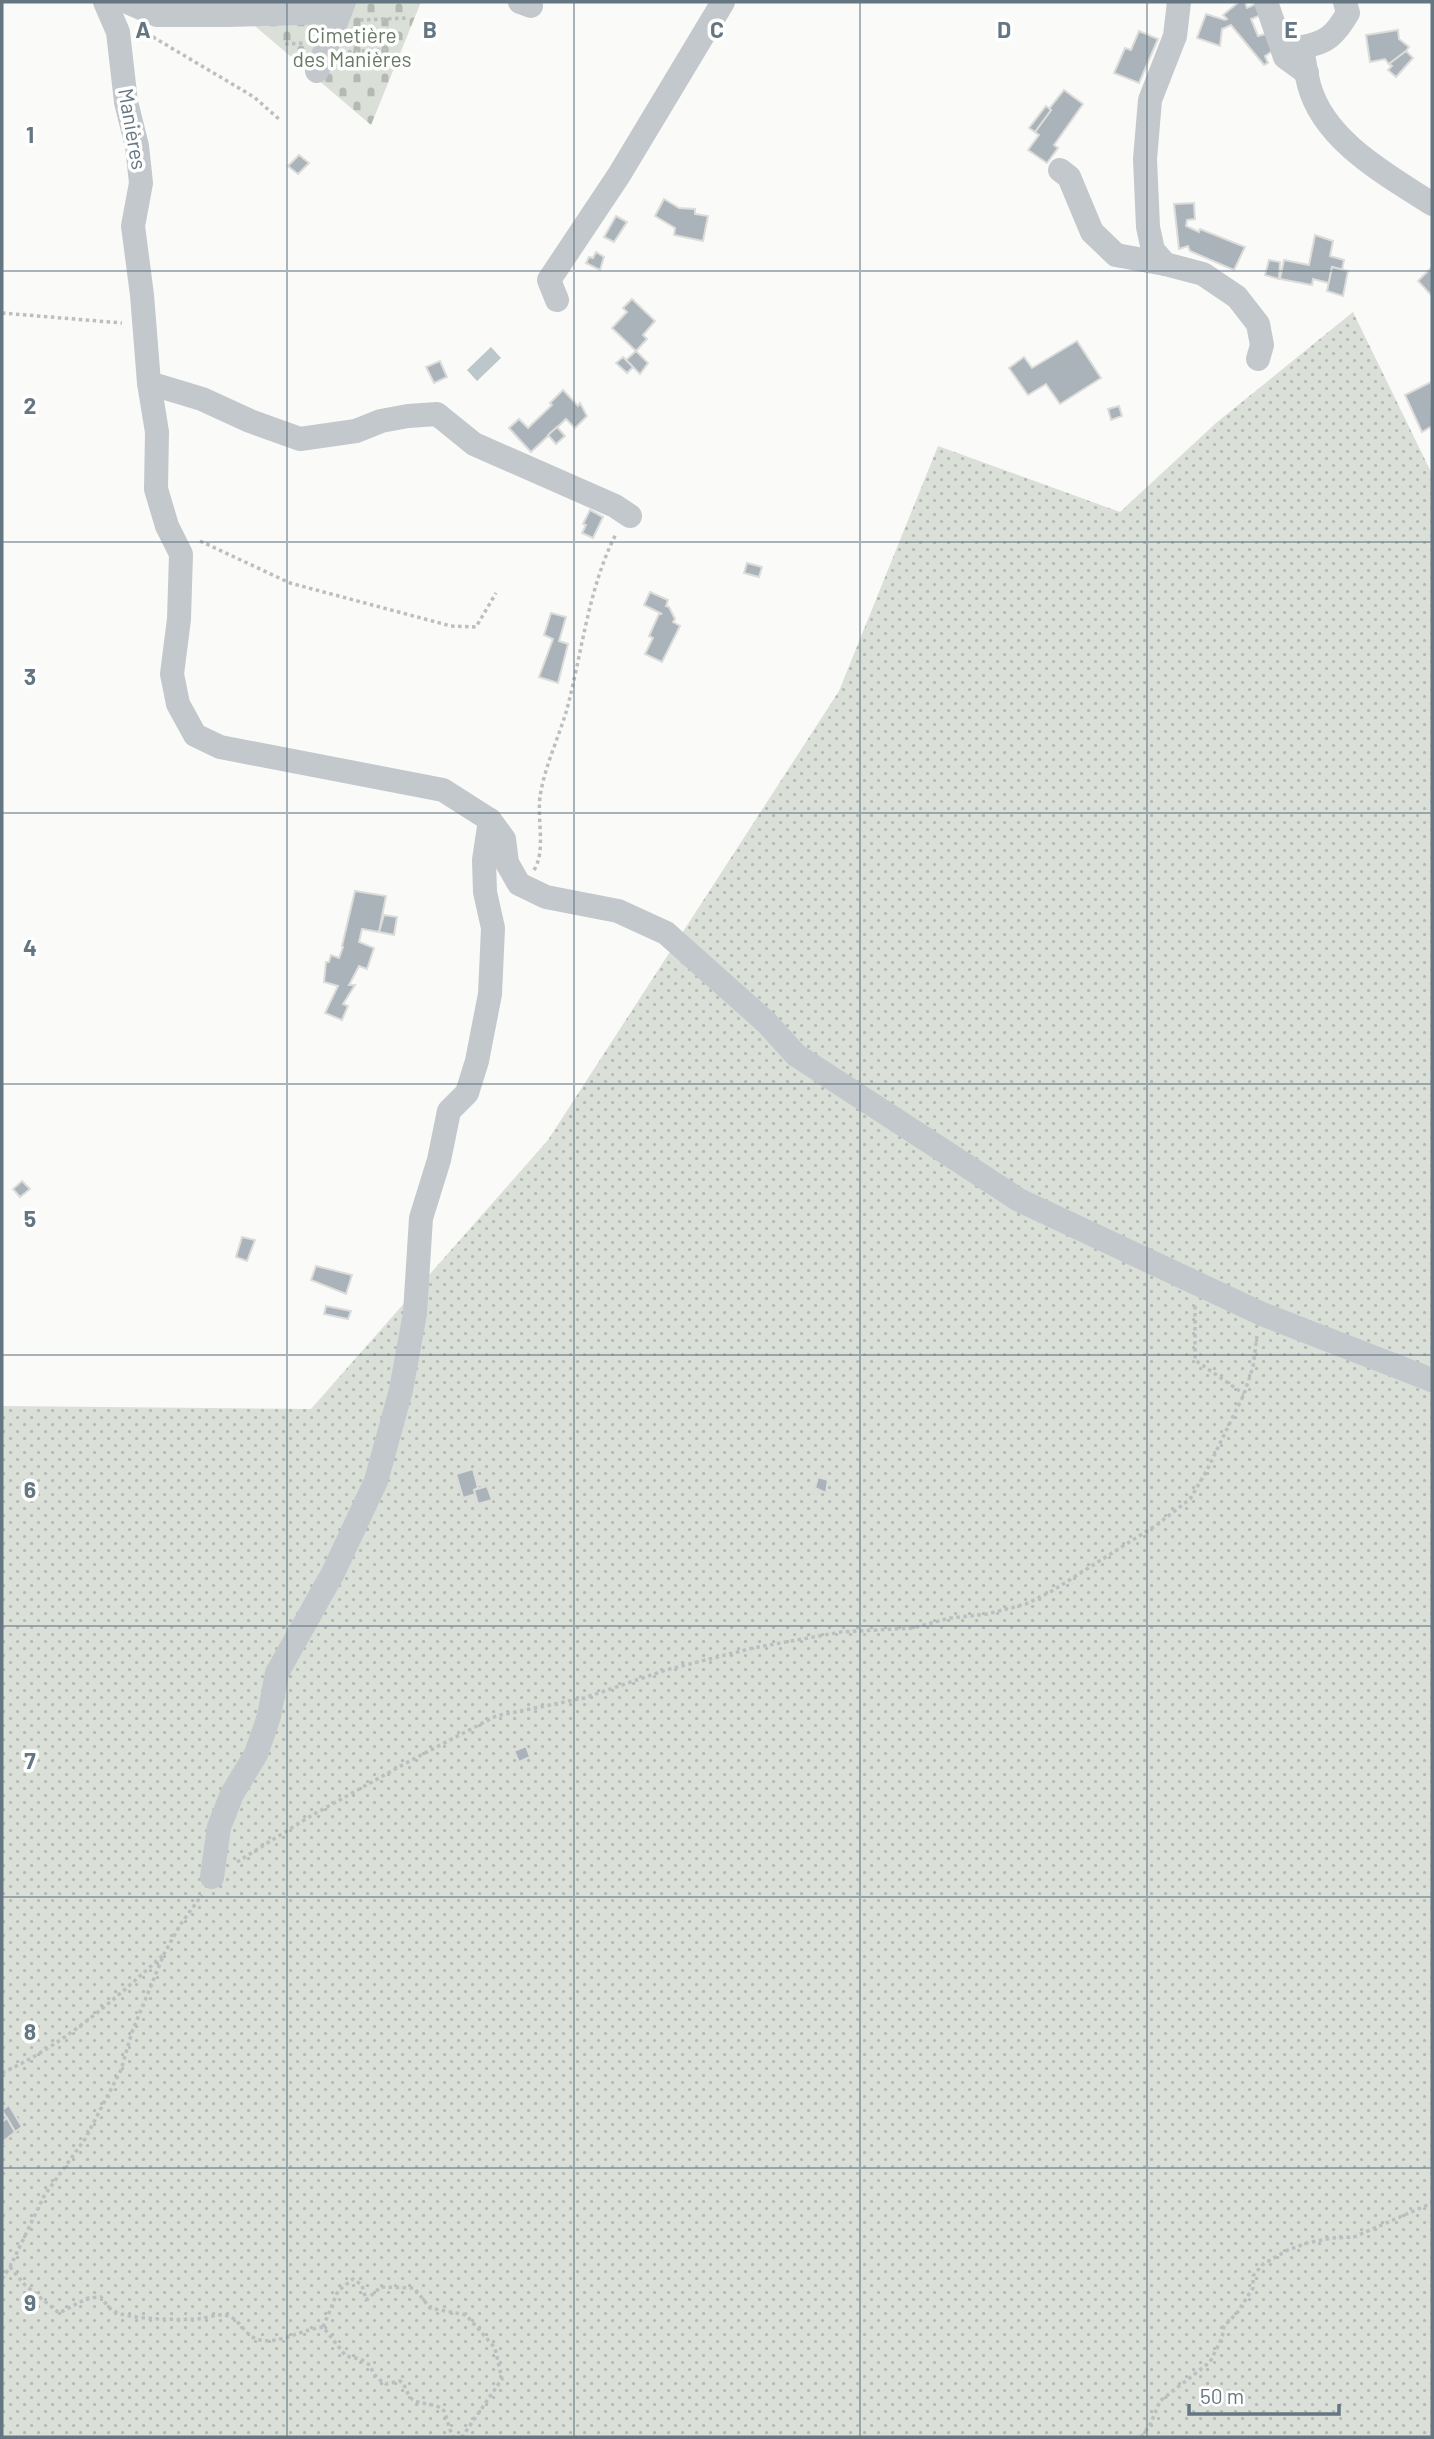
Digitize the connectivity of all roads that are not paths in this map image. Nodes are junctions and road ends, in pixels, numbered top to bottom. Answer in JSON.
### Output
{"nodes":[{"id":1,"x":105,"y":2,"type":"edge"},
{"id":2,"x":127,"y":2,"type":"edge"},
{"id":3,"x":723,"y":2,"type":"edge"},
{"id":4,"x":1179,"y":2,"type":"edge"},
{"id":5,"x":1266,"y":2,"type":"edge"},
{"id":6,"x":1345,"y":2,"type":"edge"},
{"id":7,"x":330,"y":38,"type":"edge"},
{"id":8,"x":1307,"y":73,"type":"junction"},
{"id":9,"x":1060,"y":170,"type":"dead end"},
{"id":10,"x":1432,"y":204,"type":"edge"},
{"id":11,"x":1165,"y":264,"type":"junction"},
{"id":12,"x":557,"y":300,"type":"dead end"},
{"id":13,"x":1258,"y":359,"type":"dead end"},
{"id":14,"x":149,"y":383,"type":"junction"},
{"id":15,"x":628,"y":514,"type":"road end"},
{"id":16,"x":490,"y":820,"type":"junction"},
{"id":17,"x":1432,"y":1380,"type":"edge"},
{"id":18,"x":212,"y":1877,"type":"road end"}],
"edges":[{"from":1,"to":14,"type":"street","name":"Manières"},
{"from":2,"to":7,"type":"street"},
{"from":3,"to":12,"type":"street"},
{"from":4,"to":11,"type":"street"},
{"from":5,"to":8,"type":"street"},
{"from":6,"to":8,"type":"street"},
{"from":8,"to":10,"type":"street"},
{"from":9,"to":11,"type":"street"},
{"from":11,"to":13,"type":"street"},
{"from":14,"to":15,"type":"street"},
{"from":14,"to":16,"type":"street","name":"Manières"},
{"from":16,"to":17,"type":"street"},
{"from":16,"to":18,"type":"street"}]}
